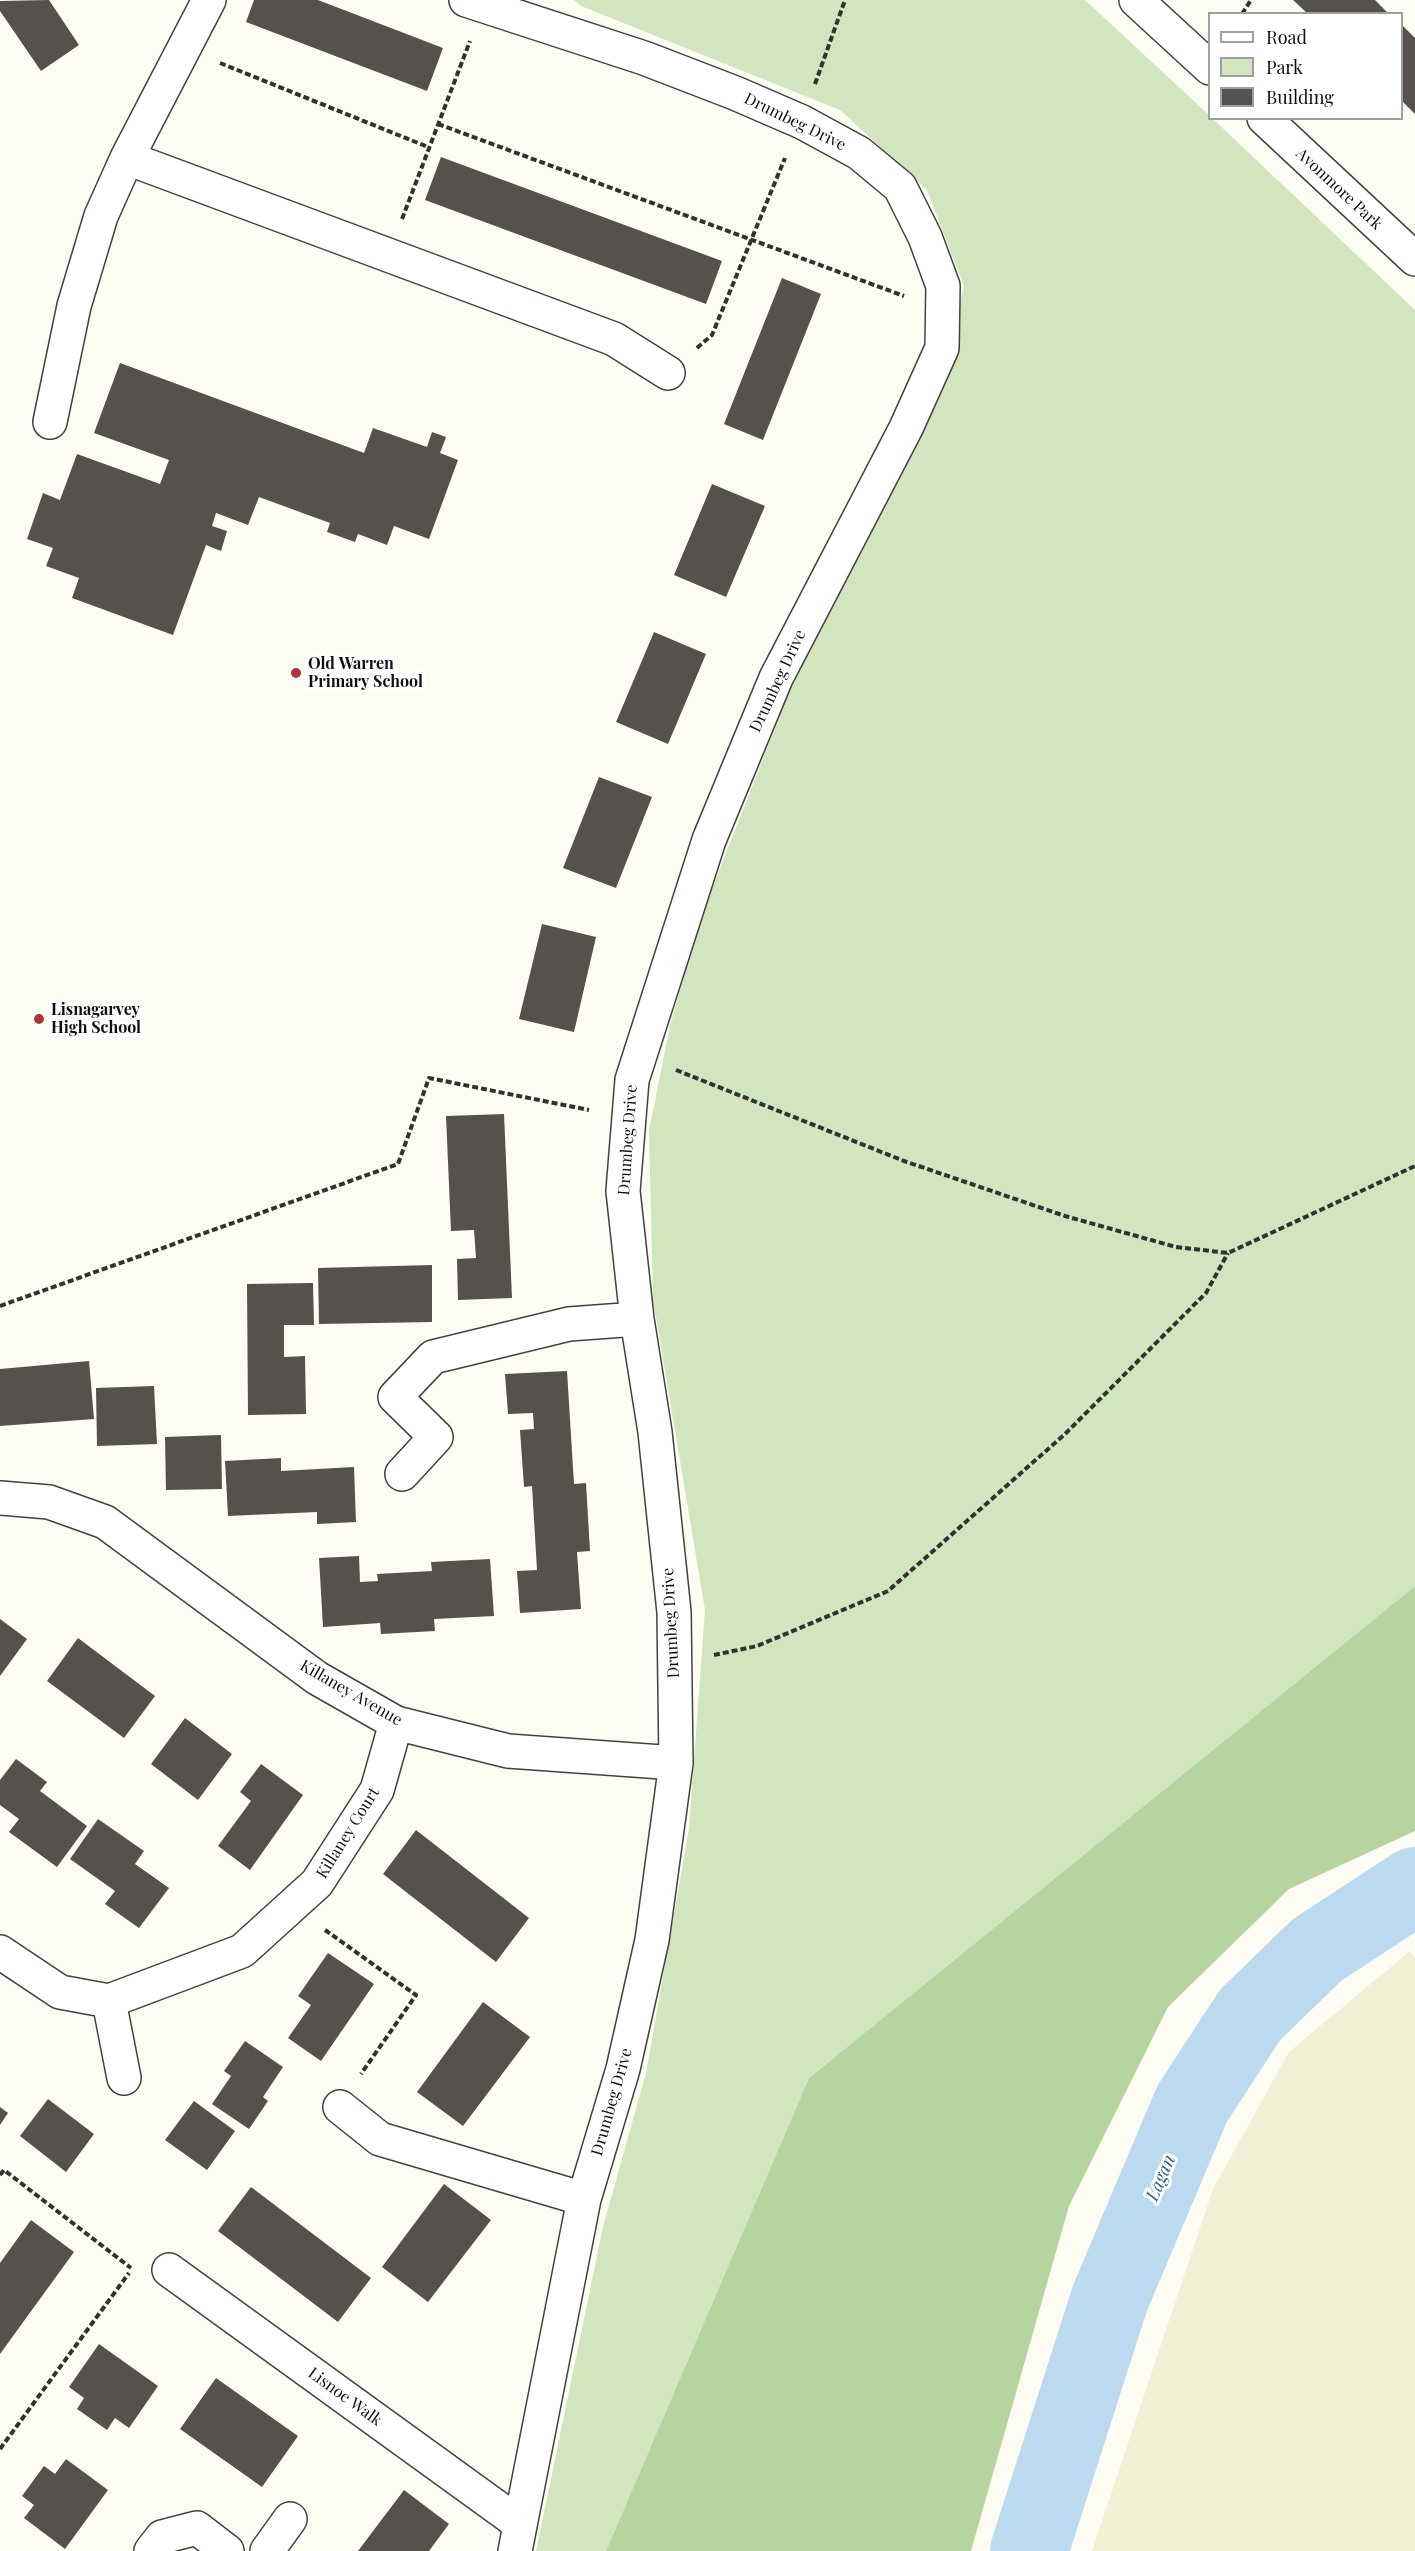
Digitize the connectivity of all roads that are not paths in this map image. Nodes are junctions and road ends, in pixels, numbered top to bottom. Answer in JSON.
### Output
{"nodes":[{"id":1,"x":209,"y":0,"type":"edge"},
{"id":2,"x":1136,"y":0,"type":"edge"},
{"id":3,"x":483,"y":3,"type":"edge"},
{"id":4,"x":1208,"y":67,"type":"edge"},
{"id":5,"x":1266,"y":120,"type":"edge"},
{"id":6,"x":127,"y":158,"type":"junction"},
{"id":7,"x":1415,"y":259,"type":"edge"},
{"id":8,"x":668,"y":373,"type":"road end"},
{"id":9,"x":50,"y":422,"type":"dead end"},
{"id":10,"x":637,"y":1319,"type":"junction"},
{"id":11,"x":402,"y":1474,"type":"dead end"},
{"id":12,"x":0,"y":1498,"type":"edge"},
{"id":13,"x":396,"y":1723,"type":"junction"},
{"id":14,"x":676,"y":1763,"type":"junction"},
{"id":15,"x":0,"y":1952,"type":"edge"},
{"id":16,"x":109,"y":2001,"type":"junction"},
{"id":17,"x":124,"y":2078,"type":"dead end"},
{"id":18,"x":340,"y":2107,"type":"road end"},
{"id":19,"x":584,"y":2199,"type":"junction"},
{"id":20,"x":169,"y":2270,"type":"road end"},
{"id":21,"x":290,"y":2519,"type":"dead end"},
{"id":22,"x":518,"y":2537,"type":"edge"},
{"id":23,"x":151,"y":2551,"type":"edge"},
{"id":24,"x":227,"y":2551,"type":"edge"},
{"id":25,"x":267,"y":2551,"type":"edge"}],
"edges":[{"from":1,"to":6,"type":"street"},
{"from":2,"to":4,"type":"street"},
{"from":3,"to":10,"type":"street","name":"Drumbeg Drive"},
{"from":5,"to":7,"type":"street","name":"Avonmore Park"},
{"from":6,"to":8,"type":"street"},
{"from":6,"to":9,"type":"street"},
{"from":10,"to":11,"type":"street"},
{"from":10,"to":14,"type":"street","name":"Drumbeg Drive"},
{"from":12,"to":13,"type":"street","name":"Killaney Avenue"},
{"from":13,"to":14,"type":"street","name":"Killaney Avenue"},
{"from":13,"to":16,"type":"street","name":"Killaney Court"},
{"from":14,"to":19,"type":"street","name":"Drumbeg Drive"},
{"from":15,"to":16,"type":"street"},
{"from":16,"to":17,"type":"street"},
{"from":18,"to":19,"type":"street"},
{"from":19,"to":22,"type":"street","name":"Drumbeg Drive"},
{"from":20,"to":22,"type":"street","name":"Lisnoe Walk"},
{"from":21,"to":25,"type":"street"},
{"from":23,"to":24,"type":"street"}]}
